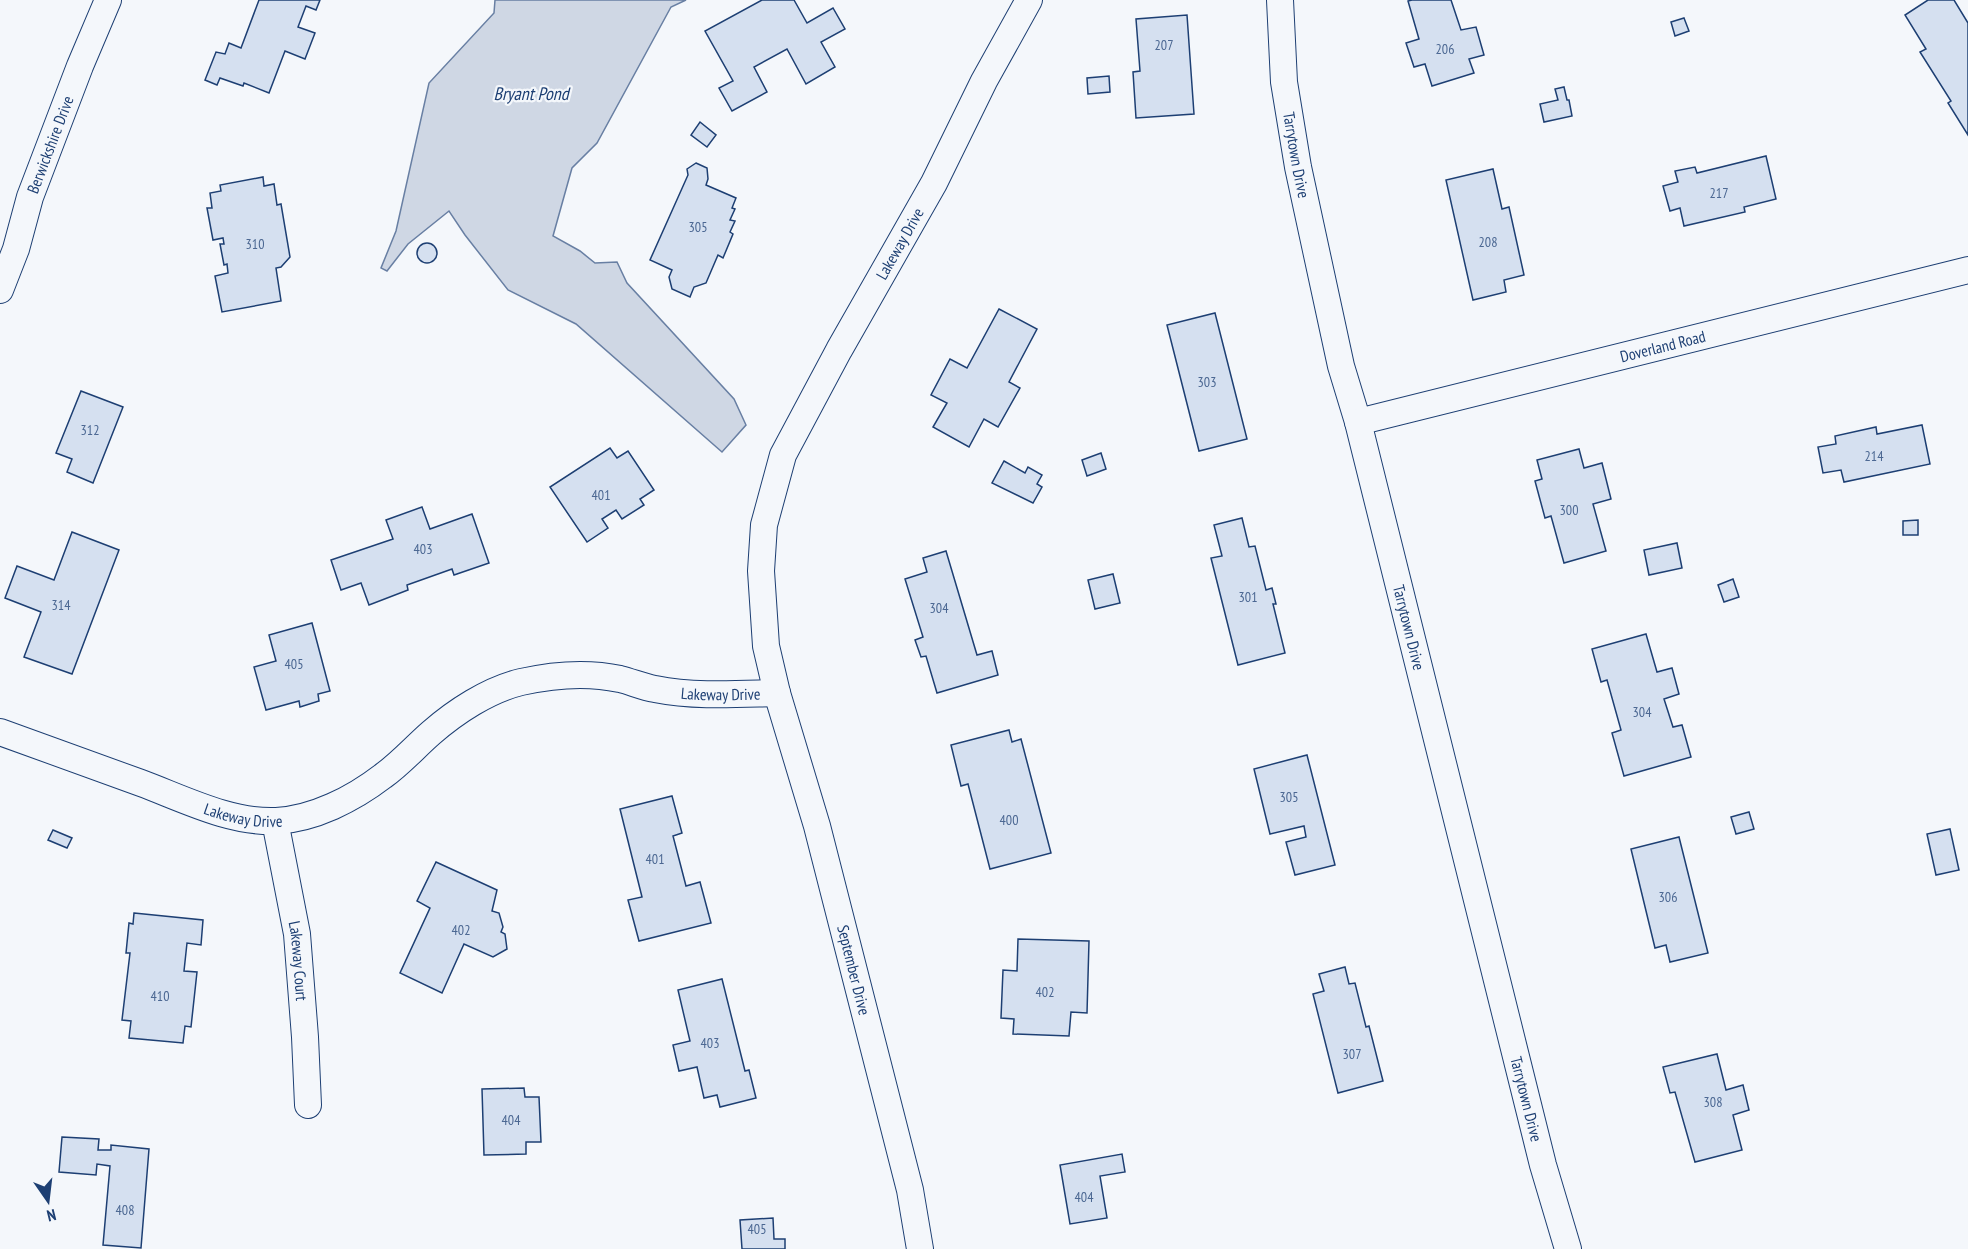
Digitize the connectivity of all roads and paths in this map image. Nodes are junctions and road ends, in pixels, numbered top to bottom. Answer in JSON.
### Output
{"nodes":[{"id":1,"x":108,"y":0,"type":"edge"},
{"id":2,"x":1029,"y":0,"type":"edge"},
{"id":3,"x":1280,"y":0,"type":"edge"},
{"id":4,"x":1968,"y":270,"type":"edge"},
{"id":5,"x":0,"y":290,"type":"edge"},
{"id":6,"x":1358,"y":422,"type":"junction"},
{"id":7,"x":777,"y":693,"type":"junction"},
{"id":8,"x":0,"y":732,"type":"edge"},
{"id":9,"x":275,"y":821,"type":"junction"},
{"id":10,"x":308,"y":1105,"type":"dead end"},
{"id":11,"x":920,"y":1249,"type":"edge"},
{"id":12,"x":1568,"y":1249,"type":"edge"}],
"edges":[{"from":1,"to":5,"type":"street","name":"Berwickshire Drive"},
{"from":2,"to":7,"type":"street","name":"Lakeway Drive"},
{"from":3,"to":6,"type":"street","name":"Tarrytown Drive"},
{"from":4,"to":6,"type":"street","name":"Doverland Road"},
{"from":6,"to":12,"type":"street","name":"Tarrytown Drive"},
{"from":7,"to":9,"type":"street","name":"Lakeway Drive"},
{"from":7,"to":11,"type":"street","name":"September Drive"},
{"from":8,"to":9,"type":"street","name":"Lakeway Drive"},
{"from":9,"to":10,"type":"street","name":"Lakeway Court"}]}
